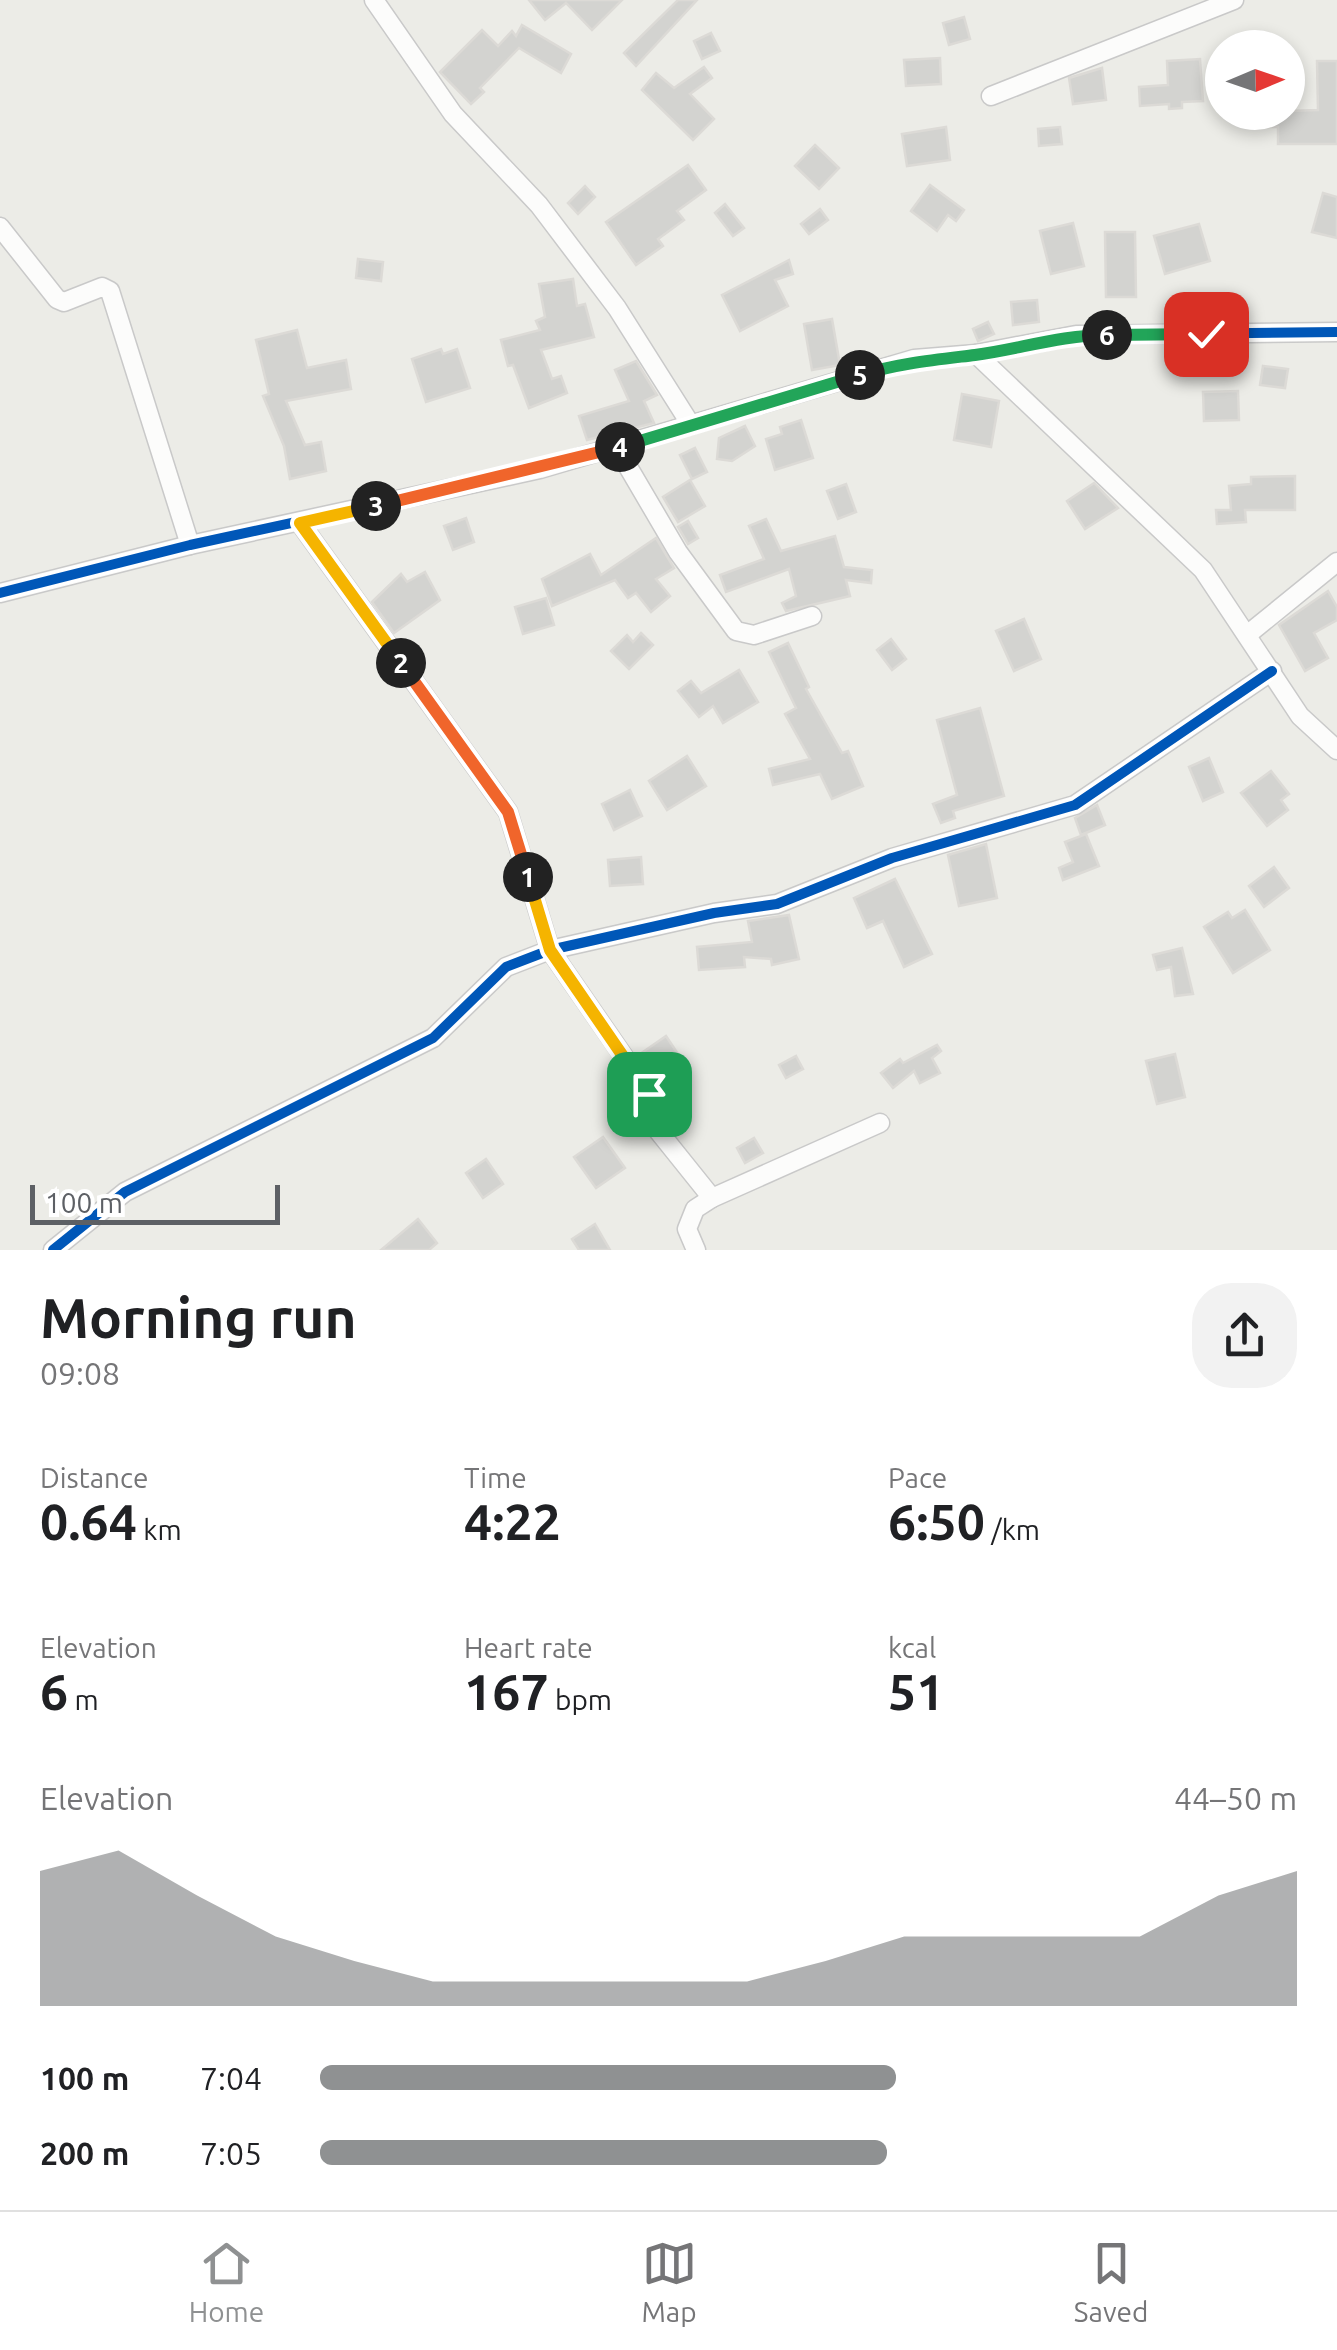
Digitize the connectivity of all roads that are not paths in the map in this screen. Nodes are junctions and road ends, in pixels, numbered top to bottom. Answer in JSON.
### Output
{"nodes":[{"id":1,"x":374,"y":0,"type":"edge"},
{"id":2,"x":1234,"y":0,"type":"edge"},
{"id":3,"x":991,"y":96,"type":"dead end"},
{"id":4,"x":0,"y":228,"type":"edge"},
{"id":5,"x":1337,"y":332,"type":"edge"},
{"id":6,"x":976,"y":354,"type":"junction"},
{"id":7,"x":692,"y":424,"type":"junction"},
{"id":8,"x":617,"y":448,"type":"junction"},
{"id":9,"x":300,"y":523,"type":"junction"},
{"id":10,"x":190,"y":545,"type":"junction"},
{"id":11,"x":1337,"y":562,"type":"edge"},
{"id":12,"x":0,"y":593,"type":"edge"},
{"id":13,"x":812,"y":616,"type":"dead end"},
{"id":14,"x":1247,"y":635,"type":"junction"},
{"id":15,"x":1272,"y":671,"type":"junction"},
{"id":16,"x":1337,"y":750,"type":"edge"},
{"id":17,"x":550,"y":950,"type":"junction"},
{"id":18,"x":880,"y":1122,"type":"dead end"},
{"id":19,"x":712,"y":1198,"type":"junction"},
{"id":20,"x":53,"y":1250,"type":"edge"},
{"id":21,"x":696,"y":1250,"type":"edge"}],
"edges":[{"from":1,"to":7,"type":"street"},
{"from":2,"to":3,"type":"street"},
{"from":4,"to":10,"type":"street"},
{"from":5,"to":6,"type":"street"},
{"from":6,"to":7,"type":"street"},
{"from":6,"to":14,"type":"street"},
{"from":7,"to":8,"type":"street"},
{"from":8,"to":9,"type":"street"},
{"from":8,"to":13,"type":"street"},
{"from":9,"to":10,"type":"street"},
{"from":9,"to":17,"type":"street"},
{"from":10,"to":12,"type":"street"},
{"from":11,"to":14,"type":"street"},
{"from":14,"to":15,"type":"street"},
{"from":15,"to":16,"type":"street"},
{"from":15,"to":17,"type":"street"},
{"from":17,"to":19,"type":"street"},
{"from":17,"to":20,"type":"street"},
{"from":18,"to":19,"type":"street"},
{"from":19,"to":21,"type":"street"}]}
